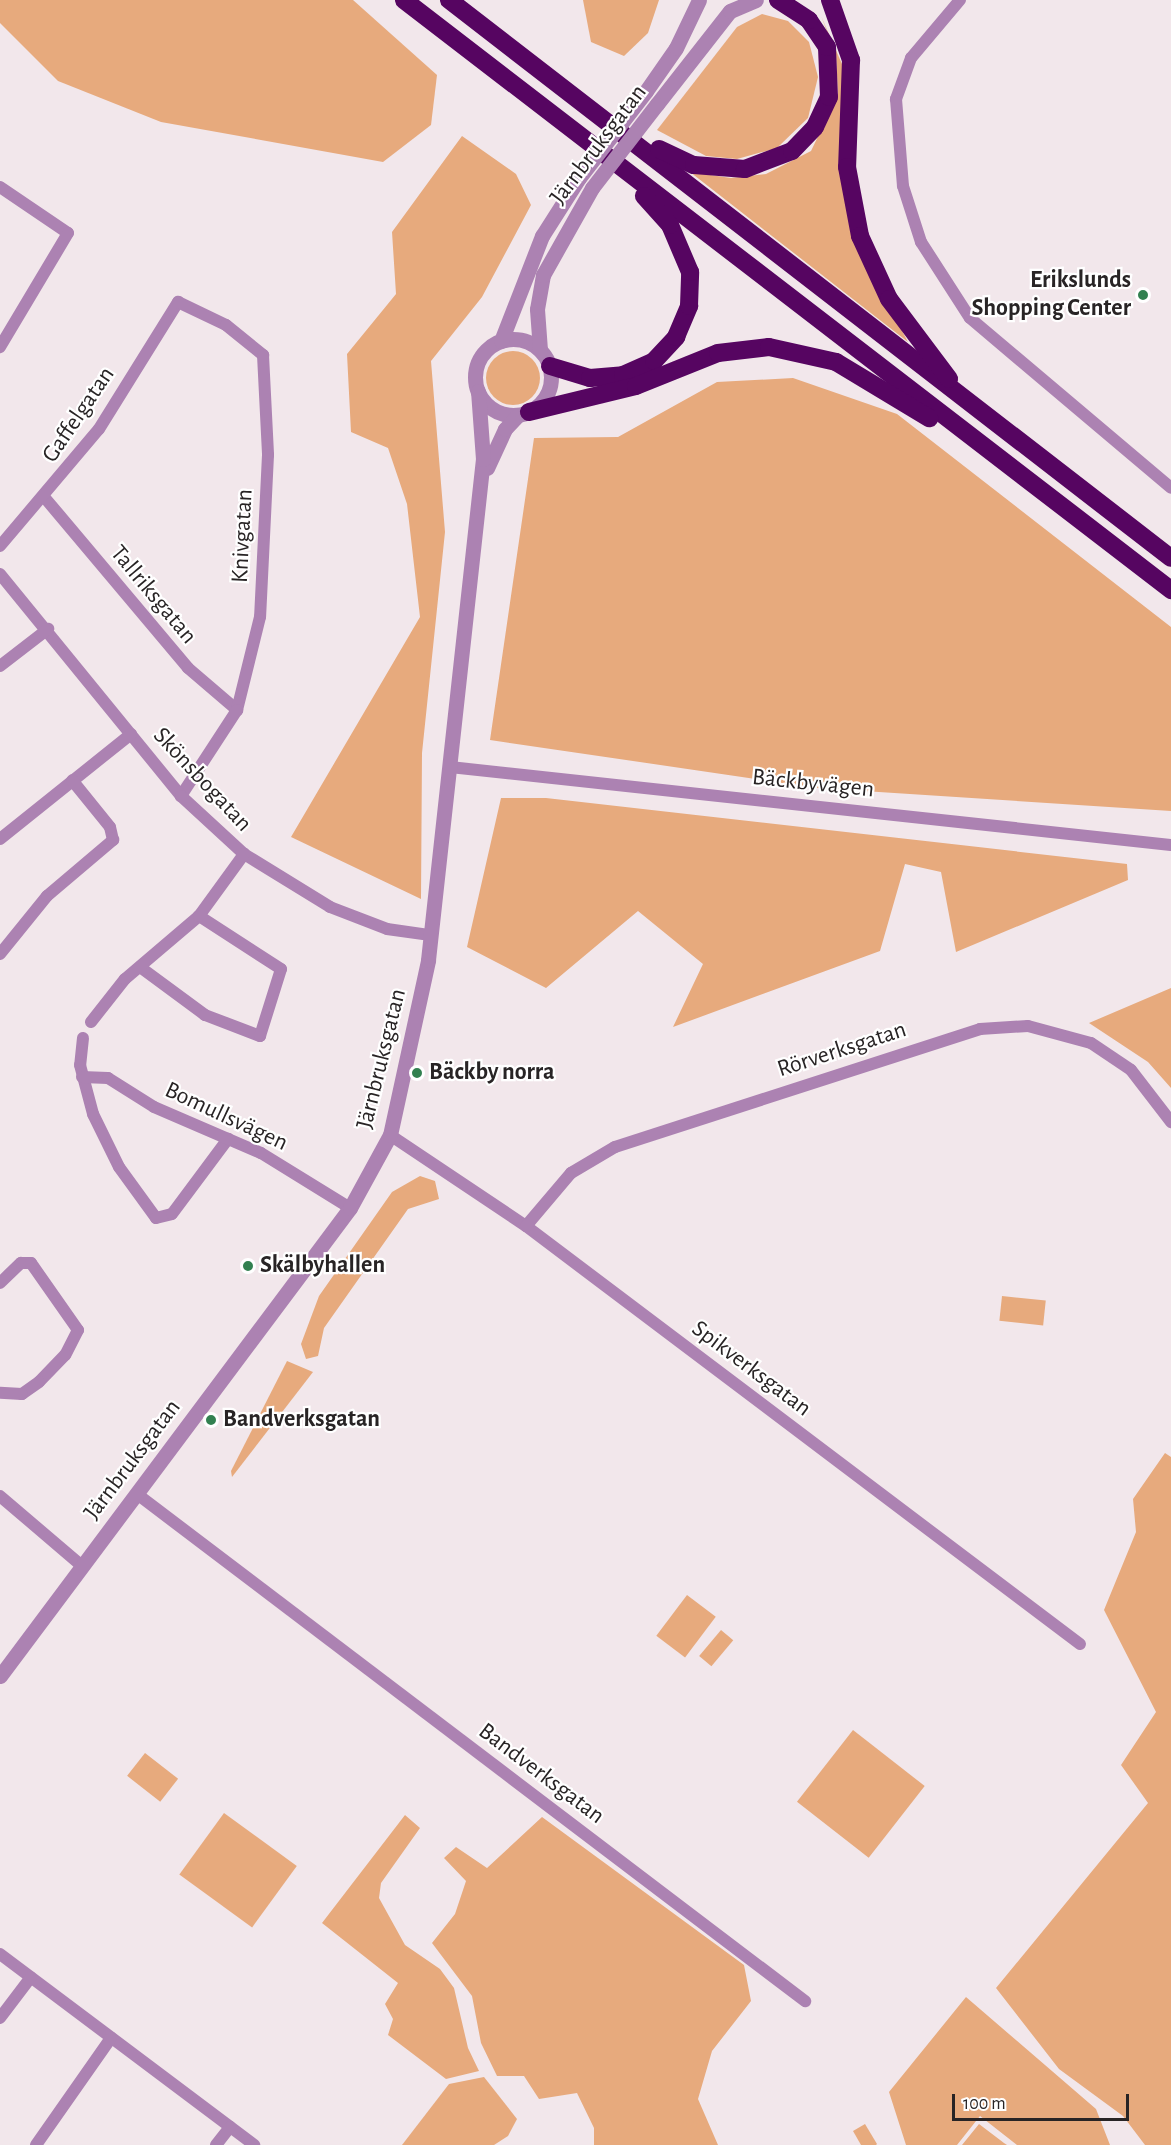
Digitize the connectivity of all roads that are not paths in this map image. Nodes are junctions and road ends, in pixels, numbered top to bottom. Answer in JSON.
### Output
{"nodes":[{"id":1,"x":405,"y":0,"type":"edge"},
{"id":2,"x":449,"y":0,"type":"edge"},
{"id":3,"x":699,"y":0,"type":"edge"},
{"id":4,"x":756,"y":0,"type":"edge"},
{"id":5,"x":778,"y":0,"type":"edge"},
{"id":6,"x":818,"y":0,"type":"edge"},
{"id":7,"x":830,"y":0,"type":"edge"},
{"id":8,"x":960,"y":0,"type":"edge"},
{"id":9,"x":850,"y":79,"type":"junction"},
{"id":10,"x":597,"y":111,"type":"junction"},
{"id":11,"x":628,"y":172,"type":"junction"},
{"id":12,"x":0,"y":187,"type":"edge"},
{"id":13,"x":183,"y":302,"type":"joint"},
{"id":14,"x":501,"y":341,"type":"junction"},
{"id":15,"x":0,"y":347,"type":"edge"},
{"id":16,"x":540,"y":350,"type":"junction"},
{"id":17,"x":550,"y":366,"type":"junction"},
{"id":18,"x":478,"y":391,"type":"junction"},
{"id":19,"x":956,"y":391,"type":"junction"},
{"id":20,"x":524,"y":413,"type":"junction"},
{"id":21,"x":962,"y":430,"type":"junction"},
{"id":22,"x":1171,"y":488,"type":"edge"},
{"id":23,"x":45,"y":498,"type":"junction"},
{"id":24,"x":476,"y":512,"type":"junction"},
{"id":25,"x":0,"y":546,"type":"edge"},
{"id":26,"x":1171,"y":558,"type":"edge"},
{"id":27,"x":0,"y":574,"type":"edge"},
{"id":28,"x":1171,"y":590,"type":"edge"},
{"id":29,"x":48,"y":629,"type":"junction"},
{"id":30,"x":0,"y":666,"type":"edge"},
{"id":31,"x":237,"y":710,"type":"junction"},
{"id":32,"x":131,"y":734,"type":"junction"},
{"id":33,"x":450,"y":767,"type":"junction"},
{"id":34,"x":72,"y":780,"type":"junction"},
{"id":35,"x":181,"y":796,"type":"junction"},
{"id":36,"x":0,"y":839,"type":"edge"},
{"id":37,"x":1171,"y":845,"type":"edge"},
{"id":38,"x":244,"y":854,"type":"junction"},
{"id":39,"x":199,"y":916,"type":"junction"},
{"id":40,"x":429,"y":935,"type":"junction"},
{"id":41,"x":0,"y":954,"type":"edge"},
{"id":42,"x":141,"y":967,"type":"junction"},
{"id":43,"x":91,"y":1022,"type":"dead end"},
{"id":44,"x":83,"y":1038,"type":"dead end"},
{"id":45,"x":82,"y":1077,"type":"junction"},
{"id":46,"x":1171,"y":1122,"type":"edge"},
{"id":47,"x":390,"y":1135,"type":"junction"},
{"id":48,"x":228,"y":1139,"type":"junction"},
{"id":49,"x":350,"y":1208,"type":"junction"},
{"id":50,"x":526,"y":1226,"type":"junction"},
{"id":51,"x":0,"y":1283,"type":"edge"},
{"id":52,"x":0,"y":1393,"type":"edge"},
{"id":53,"x":137,"y":1494,"type":"junction"},
{"id":54,"x":0,"y":1496,"type":"edge"},
{"id":55,"x":82,"y":1566,"type":"junction"},
{"id":56,"x":1080,"y":1644,"type":"dead end"},
{"id":57,"x":0,"y":1676,"type":"edge"},
{"id":58,"x":0,"y":1954,"type":"edge"},
{"id":59,"x":31,"y":1977,"type":"junction"},
{"id":60,"x":805,"y":2001,"type":"dead end"},
{"id":61,"x":0,"y":2018,"type":"edge"},
{"id":62,"x":111,"y":2038,"type":"junction"},
{"id":63,"x":230,"y":2127,"type":"junction"},
{"id":64,"x":36,"y":2145,"type":"edge"},
{"id":65,"x":216,"y":2145,"type":"edge"},
{"id":66,"x":254,"y":2145,"type":"edge"}],
"edges":[{"from":1,"to":11,"type":"highway"},
{"from":2,"to":10,"type":"highway"},
{"from":3,"to":14,"type":"street","name":"Järnbruksgatan","bridge":true},
{"from":4,"to":16,"type":"street","name":"Järnbruksgatan","bridge":true},
{"from":5,"to":10,"type":"highway"},
{"from":6,"to":9,"type":"highway"},
{"from":7,"to":9,"type":"highway"},
{"from":8,"to":22,"type":"street"},
{"from":9,"to":19,"type":"highway"},
{"from":10,"to":19,"type":"highway"},
{"from":11,"to":17,"type":"highway"},
{"from":11,"to":21,"type":"highway"},
{"from":12,"to":15,"type":"street"},
{"from":13,"to":23,"type":"street","name":"Gaffelgatan"},
{"from":13,"to":31,"type":"street","name":"Knivgatan"},
{"from":14,"to":16,"type":"street"},
{"from":14,"to":18,"type":"street"},
{"from":16,"to":17,"type":"street"},
{"from":17,"to":20,"type":"street"},
{"from":18,"to":20,"type":"street"},
{"from":18,"to":24,"type":"street","name":"Järnbruksgatan"},
{"from":19,"to":26,"type":"highway"},
{"from":20,"to":21,"type":"highway"},
{"from":20,"to":24,"type":"street","name":"Järnbruksgatan"},
{"from":21,"to":28,"type":"highway"},
{"from":23,"to":25,"type":"street","name":"Gaffelgatan"},
{"from":23,"to":31,"type":"street","name":"Tallriksgatan"},
{"from":24,"to":33,"type":"street","name":"Järnbruksgatan"},
{"from":27,"to":29,"type":"street","name":"Skönsbogatan"},
{"from":29,"to":30,"type":"street"},
{"from":29,"to":32,"type":"street","name":"Skönsbogatan"},
{"from":31,"to":35,"type":"street","name":"Knivgatan"},
{"from":32,"to":34,"type":"street"},
{"from":32,"to":35,"type":"street","name":"Skönsbogatan"},
{"from":33,"to":37,"type":"street","name":"Bäckbyvägen"},
{"from":33,"to":40,"type":"street","name":"Järnbruksgatan"},
{"from":34,"to":36,"type":"street"},
{"from":34,"to":41,"type":"street"},
{"from":35,"to":38,"type":"street","name":"Skönsbogatan"},
{"from":38,"to":39,"type":"street"},
{"from":38,"to":40,"type":"street","name":"Skönsbogatan"},
{"from":39,"to":42,"type":"street"},
{"from":39,"to":42,"type":"street"},
{"from":40,"to":47,"type":"street","name":"Järnbruksgatan"},
{"from":42,"to":43,"type":"street"},
{"from":44,"to":45,"type":"street"},
{"from":45,"to":48,"type":"street","name":"Bomullsvägen"},
{"from":45,"to":48,"type":"street"},
{"from":46,"to":50,"type":"street","name":"Rörverksgatan"},
{"from":47,"to":49,"type":"street","name":"Järnbruksgatan"},
{"from":47,"to":50,"type":"street","name":"Spikverksgatan"},
{"from":48,"to":49,"type":"street","name":"Bomullsvägen"},
{"from":49,"to":53,"type":"street","name":"Järnbruksgatan"},
{"from":50,"to":56,"type":"street","name":"Spikverksgatan"},
{"from":51,"to":52,"type":"street"},
{"from":53,"to":55,"type":"street","name":"Järnbruksgatan"},
{"from":53,"to":60,"type":"street","name":"Bandverksgatan"},
{"from":54,"to":55,"type":"street"},
{"from":55,"to":57,"type":"street","name":"Järnbruksgatan"},
{"from":58,"to":59,"type":"street"},
{"from":59,"to":61,"type":"street"},
{"from":59,"to":62,"type":"street"},
{"from":62,"to":63,"type":"street"},
{"from":62,"to":64,"type":"street"},
{"from":63,"to":65,"type":"street"},
{"from":63,"to":66,"type":"street"}]}
